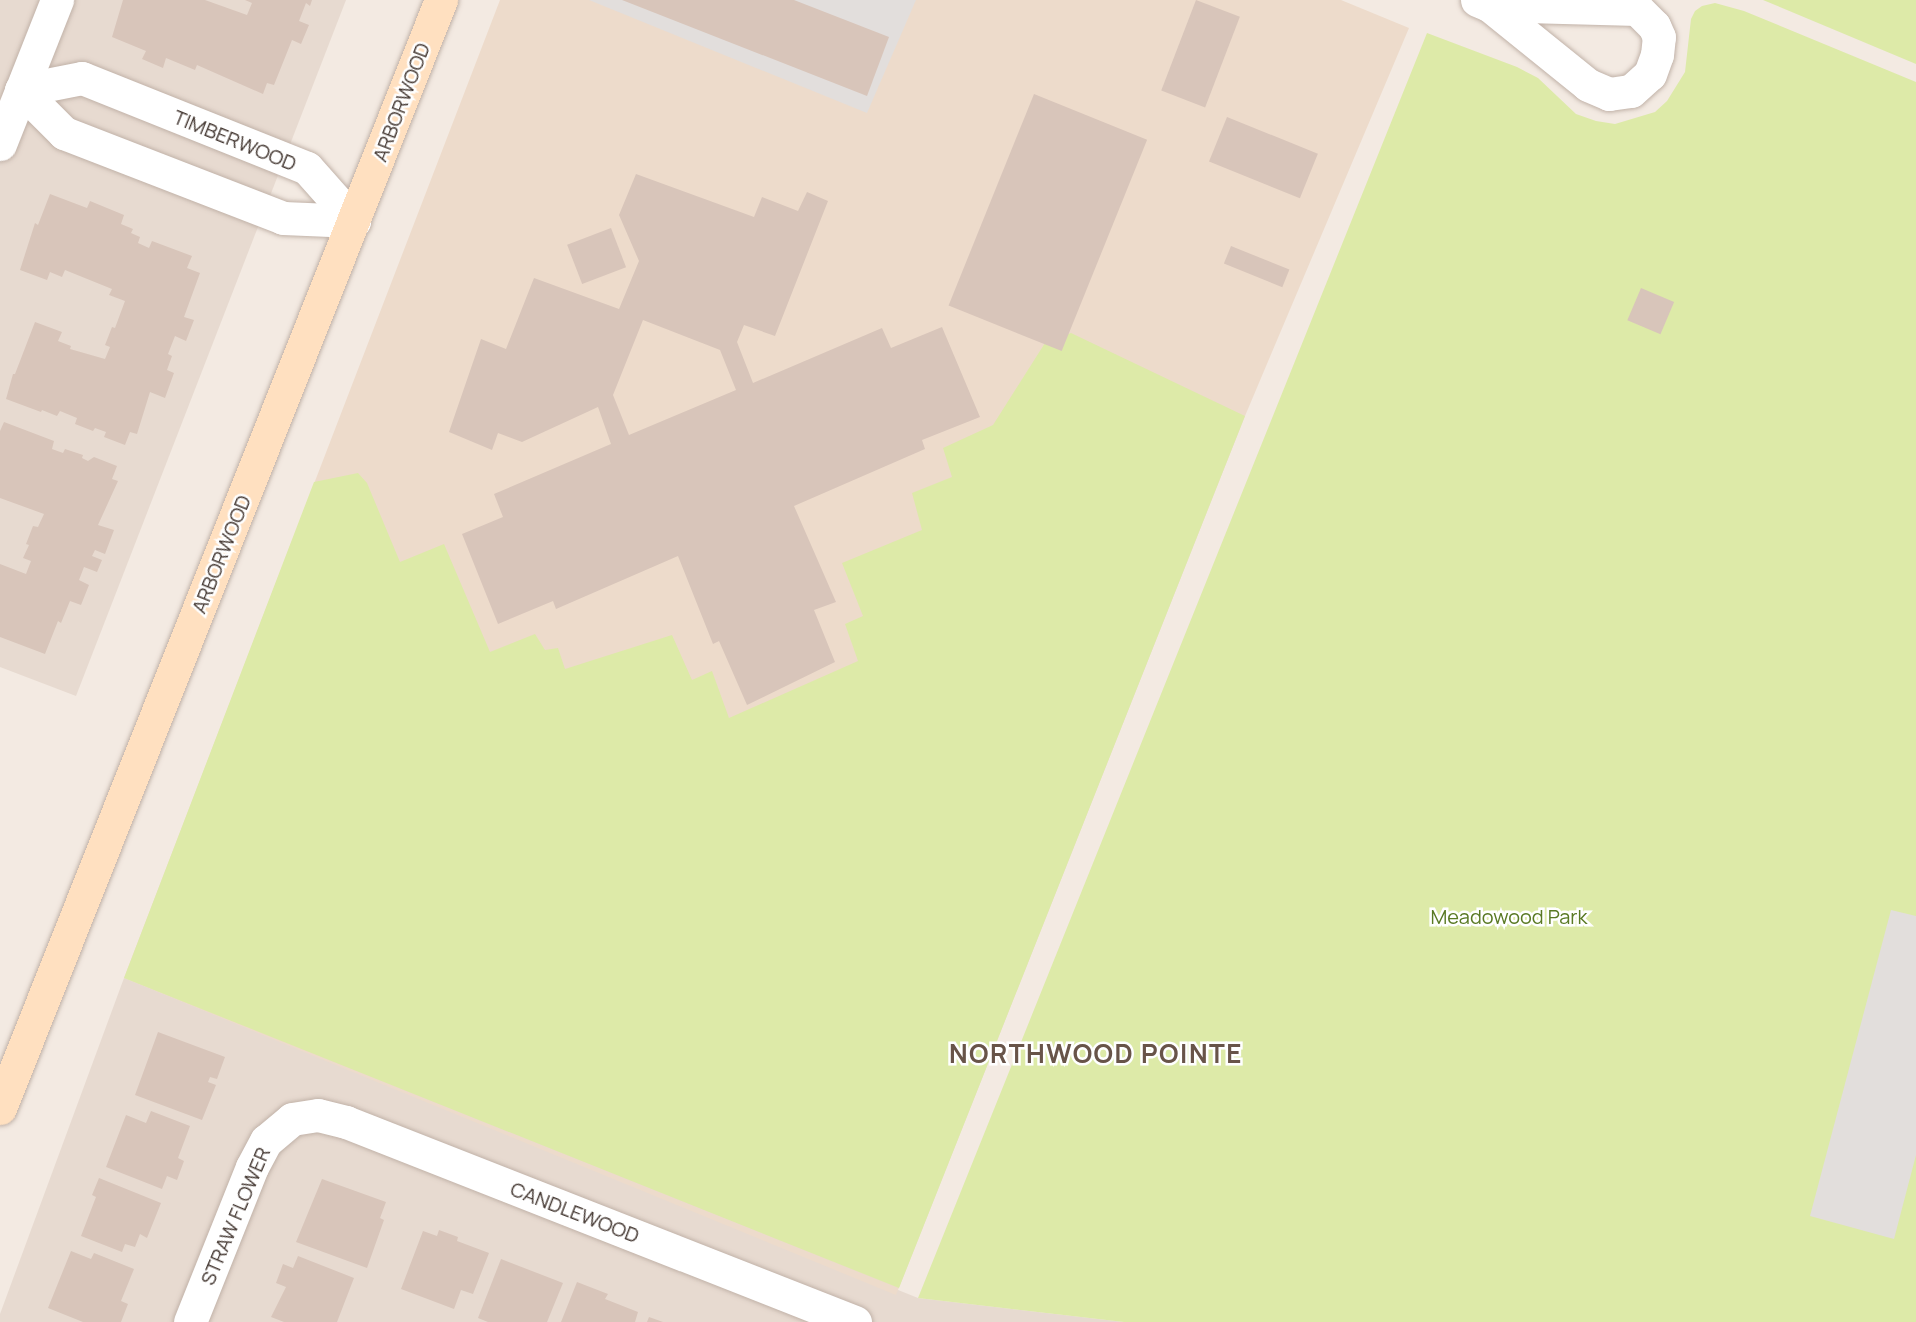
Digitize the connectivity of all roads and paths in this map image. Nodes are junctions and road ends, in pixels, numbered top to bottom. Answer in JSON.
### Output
{"nodes":[{"id":1,"x":57,"y":0,"type":"edge"},
{"id":2,"x":441,"y":0,"type":"edge"},
{"id":3,"x":1483,"y":2,"type":"edge"},
{"id":4,"x":21,"y":90,"type":"junction"},
{"id":5,"x":0,"y":144,"type":"edge"},
{"id":6,"x":354,"y":220,"type":"junction"},
{"id":7,"x":0,"y":1108,"type":"edge"},
{"id":8,"x":292,"y":1119,"type":"joint"},
{"id":9,"x":190,"y":1322,"type":"edge"},
{"id":10,"x":855,"y":1322,"type":"edge"}],
"edges":[{"from":1,"to":4,"type":"street"},
{"from":2,"to":6,"type":"street","name":"ARBORWOOD"},
{"from":3,"to":3,"type":"street"},
{"from":4,"to":5,"type":"street"},
{"from":4,"to":6,"type":"street"},
{"from":4,"to":6,"type":"street","name":"TIMBERWOOD"},
{"from":6,"to":7,"type":"street","name":"ARBORWOOD"},
{"from":8,"to":9,"type":"street","name":"STRAW FLOWER"},
{"from":8,"to":10,"type":"street","name":"CANDLEWOOD"}]}
